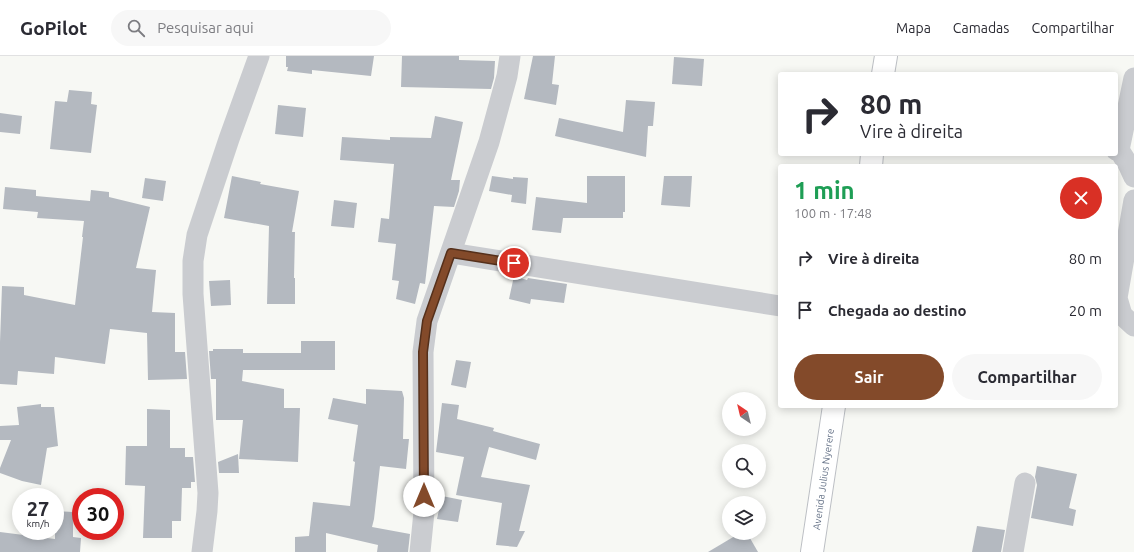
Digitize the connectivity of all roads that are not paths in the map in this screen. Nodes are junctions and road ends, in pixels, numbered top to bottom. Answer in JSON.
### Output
{"nodes":[{"id":1,"x":259,"y":56,"type":"edge"},
{"id":2,"x":510,"y":56,"type":"edge"},
{"id":3,"x":886,"y":56,"type":"edge"},
{"id":4,"x":883,"y":72,"type":"edge"},
{"id":5,"x":1134,"y":78,"type":"edge"},
{"id":6,"x":1123,"y":140,"type":"edge"},
{"id":7,"x":1134,"y":177,"type":"edge"},
{"id":8,"x":1134,"y":200,"type":"edge"},
{"id":9,"x":451,"y":253,"type":"junction"},
{"id":10,"x":1118,"y":292,"type":"edge"},
{"id":11,"x":1118,"y":301,"type":"edge"},
{"id":12,"x":778,"y":306,"type":"edge"},
{"id":13,"x":1134,"y":326,"type":"edge"},
{"id":14,"x":834,"y":408,"type":"edge"},
{"id":15,"x":1025,"y":483,"type":"dead end"},
{"id":16,"x":202,"y":552,"type":"edge"},
{"id":17,"x":420,"y":552,"type":"edge"},
{"id":18,"x":812,"y":552,"type":"edge"},
{"id":19,"x":1013,"y":552,"type":"edge"}],
"edges":[{"from":1,"to":16,"type":"street"},
{"from":2,"to":9,"type":"street"},
{"from":3,"to":4,"type":"street"},
{"from":5,"to":6,"type":"street"},
{"from":6,"to":7,"type":"street"},
{"from":8,"to":10,"type":"street"},
{"from":9,"to":12,"type":"street"},
{"from":9,"to":17,"type":"street"},
{"from":11,"to":13,"type":"street"},
{"from":14,"to":18,"type":"street","name":"Avenida Julius Nyerere"},
{"from":15,"to":19,"type":"street"}]}
